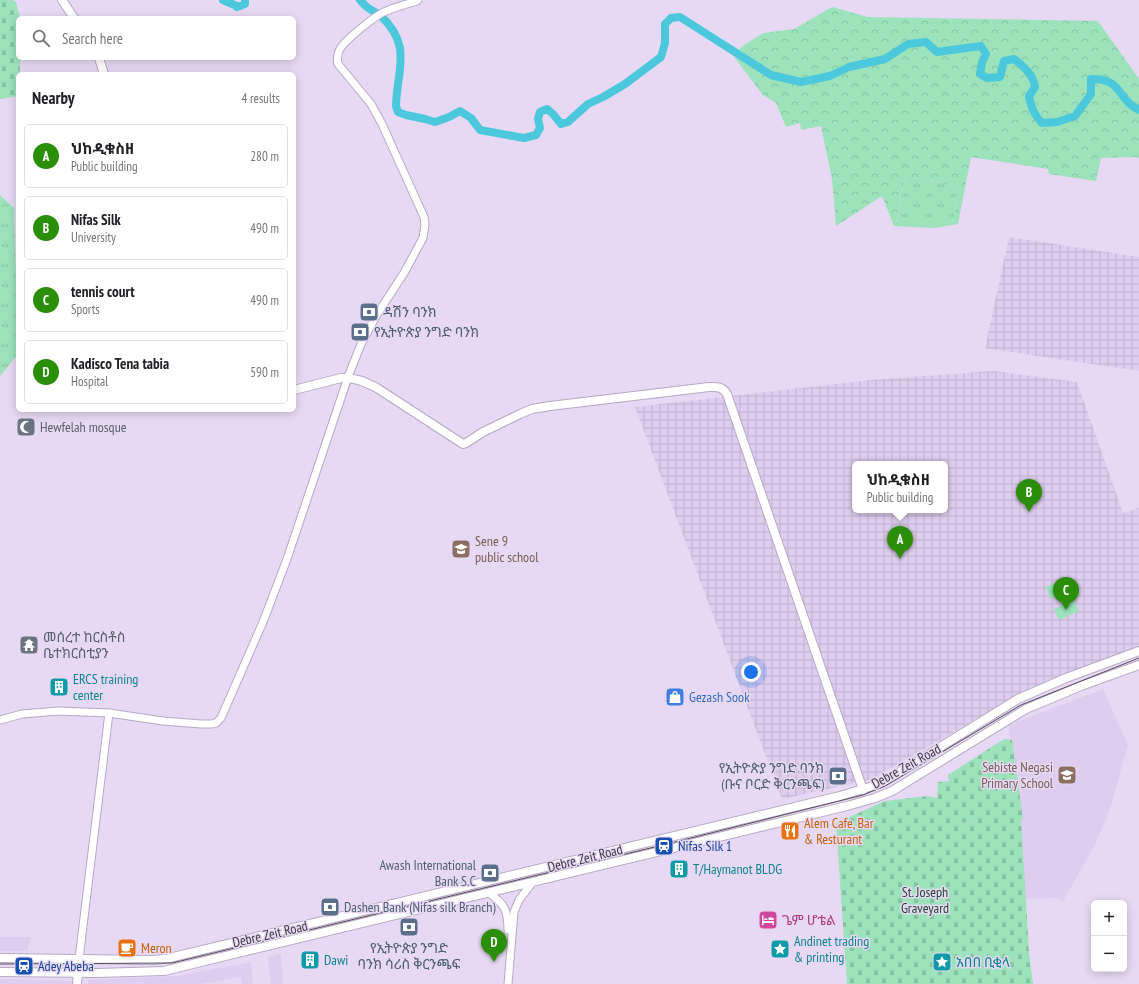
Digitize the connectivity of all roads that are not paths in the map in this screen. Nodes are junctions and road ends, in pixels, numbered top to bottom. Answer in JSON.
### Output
{"nodes":[{"id":1,"x":62,"y":0,"type":"edge"},
{"id":2,"x":418,"y":0,"type":"edge"},
{"id":3,"x":73,"y":16,"type":"edge"},
{"id":4,"x":100,"y":60,"type":"edge"},
{"id":5,"x":104,"y":72,"type":"edge"},
{"id":6,"x":348,"y":377,"type":"junction"},
{"id":7,"x":296,"y":389,"type":"edge"},
{"id":8,"x":1139,"y":651,"type":"edge"},
{"id":9,"x":1139,"y":665,"type":"edge"},
{"id":10,"x":109,"y":713,"type":"junction"},
{"id":11,"x":0,"y":720,"type":"edge"},
{"id":12,"x":864,"y":790,"type":"junction"},
{"id":13,"x":532,"y":883,"type":"junction"},
{"id":14,"x":489,"y":894,"type":"junction"},
{"id":15,"x":509,"y":954,"type":"junction"},
{"id":16,"x":0,"y":958,"type":"edge"},
{"id":17,"x":79,"y":959,"type":"junction"},
{"id":18,"x":91,"y":959,"type":"junction"},
{"id":19,"x":0,"y":972,"type":"edge"},
{"id":20,"x":77,"y":973,"type":"junction"},
{"id":21,"x":91,"y":973,"type":"junction"},
{"id":22,"x":77,"y":984,"type":"edge"},
{"id":23,"x":504,"y":984,"type":"edge"},
{"id":24,"x":508,"y":984,"type":"edge"}],
"edges":[{"from":1,"to":3,"type":"main road"},
{"from":2,"to":6,"type":"street"},
{"from":4,"to":5,"type":"main road"},
{"from":6,"to":7,"type":"main road"},
{"from":6,"to":10,"type":"street"},
{"from":6,"to":12,"type":"main road"},
{"from":8,"to":12,"type":"main road","name":"Debre Zeit Road"},
{"from":9,"to":13,"type":"main road","name":"Debre Zeit Road"},
{"from":10,"to":11,"type":"street"},
{"from":10,"to":17,"type":"street"},
{"from":12,"to":18,"type":"main road","name":"Debre Zeit Road"},
{"from":13,"to":14,"type":"main road","name":"Debre Zeit Road"},
{"from":13,"to":15,"type":"street"},
{"from":14,"to":15,"type":"street"},
{"from":14,"to":21,"type":"main road","name":"Debre Zeit Road"},
{"from":15,"to":23,"type":"street"},
{"from":15,"to":24,"type":"street"},
{"from":16,"to":17,"type":"main road","name":"Debre Zeit Road"},
{"from":17,"to":18,"type":"main road","name":"Debre Zeit Road"},
{"from":17,"to":20,"type":"main road"},
{"from":18,"to":21,"type":"main road"},
{"from":19,"to":20,"type":"main road","name":"Debre Zeit Road"},
{"from":20,"to":21,"type":"main road","name":"Debre Zeit Road"},
{"from":20,"to":22,"type":"main road"}]}
